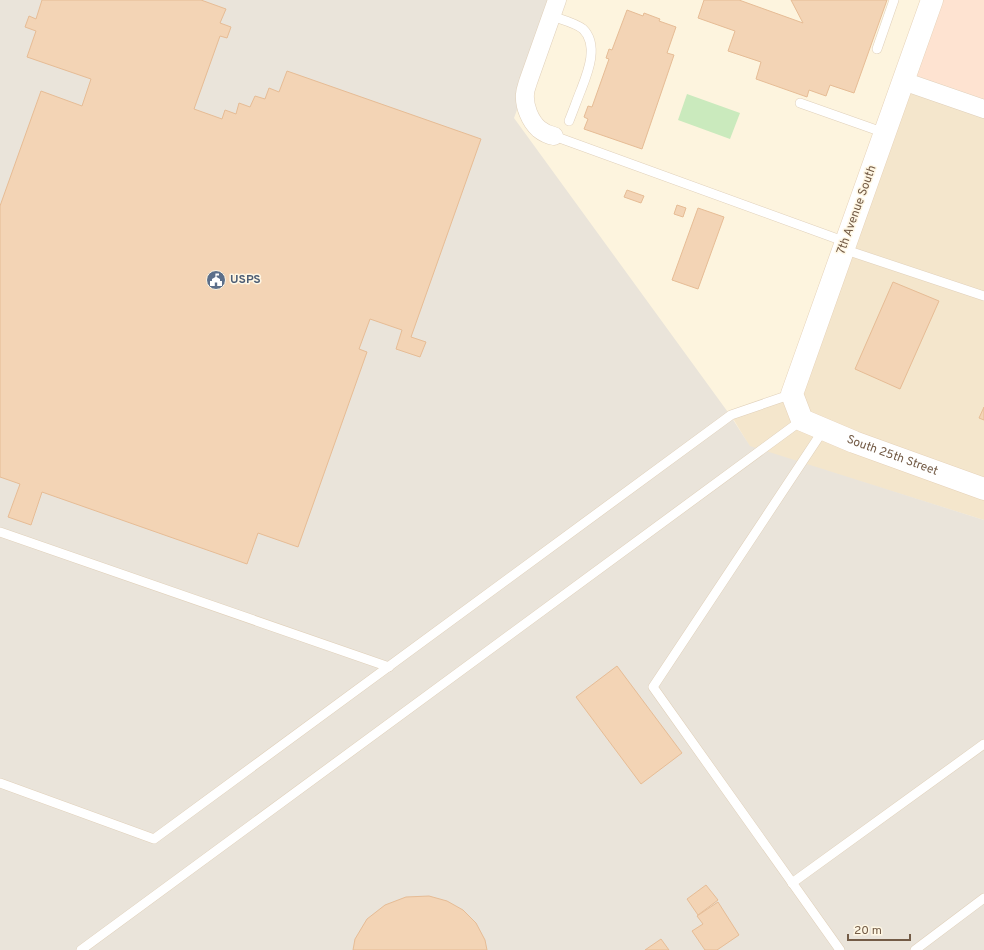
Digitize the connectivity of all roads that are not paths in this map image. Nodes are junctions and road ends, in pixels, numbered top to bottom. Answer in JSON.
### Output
{"nodes":[{"id":1,"x":894,"y":0,"type":"edge"},
{"id":2,"x":932,"y":0,"type":"edge"},
{"id":3,"x":554,"y":8,"type":"edge"},
{"id":4,"x":877,"y":49,"type":"dead end"},
{"id":5,"x":903,"y":81,"type":"junction"},
{"id":6,"x":800,"y":102,"type":"dead end"},
{"id":7,"x":984,"y":109,"type":"edge"},
{"id":8,"x":570,"y":121,"type":"dead end"},
{"id":9,"x":885,"y":133,"type":"junction"},
{"id":10,"x":554,"y":136,"type":"joint"},
{"id":11,"x":845,"y":246,"type":"junction"},
{"id":12,"x":984,"y":296,"type":"edge"},
{"id":13,"x":792,"y":394,"type":"junction"},
{"id":14,"x":802,"y":420,"type":"junction"},
{"id":15,"x":824,"y":429,"type":"junction"},
{"id":16,"x":984,"y":489,"type":"edge"},
{"id":17,"x":0,"y":532,"type":"edge"},
{"id":18,"x":389,"y":667,"type":"junction"},
{"id":19,"x":984,"y":744,"type":"edge"},
{"id":20,"x":0,"y":783,"type":"edge"},
{"id":21,"x":792,"y":883,"type":"junction"},
{"id":22,"x":984,"y":898,"type":"edge"},
{"id":23,"x":81,"y":950,"type":"edge"},
{"id":24,"x":840,"y":950,"type":"edge"},
{"id":25,"x":914,"y":950,"type":"edge"}],
"edges":[{"from":1,"to":4,"type":"lane"},
{"from":2,"to":5,"type":"street","name":"7th Avenue South"},
{"from":3,"to":8,"type":"lane"},
{"from":3,"to":10,"type":"street"},
{"from":5,"to":7,"type":"street"},
{"from":5,"to":9,"type":"street","name":"7th Avenue South"},
{"from":6,"to":9,"type":"lane"},
{"from":9,"to":11,"type":"street","name":"7th Avenue South"},
{"from":10,"to":11,"type":"lane"},
{"from":11,"to":12,"type":"lane"},
{"from":11,"to":13,"type":"street","name":"7th Avenue South"},
{"from":13,"to":14,"type":"street"},
{"from":13,"to":18,"type":"lane"},
{"from":14,"to":15,"type":"street","name":"South 25th Street"},
{"from":14,"to":23,"type":"lane"},
{"from":15,"to":16,"type":"street","name":"South 25th Street"},
{"from":15,"to":21,"type":"lane"},
{"from":17,"to":18,"type":"lane"},
{"from":18,"to":20,"type":"lane"},
{"from":19,"to":21,"type":"lane"},
{"from":21,"to":24,"type":"lane"},
{"from":22,"to":25,"type":"lane"}]}
